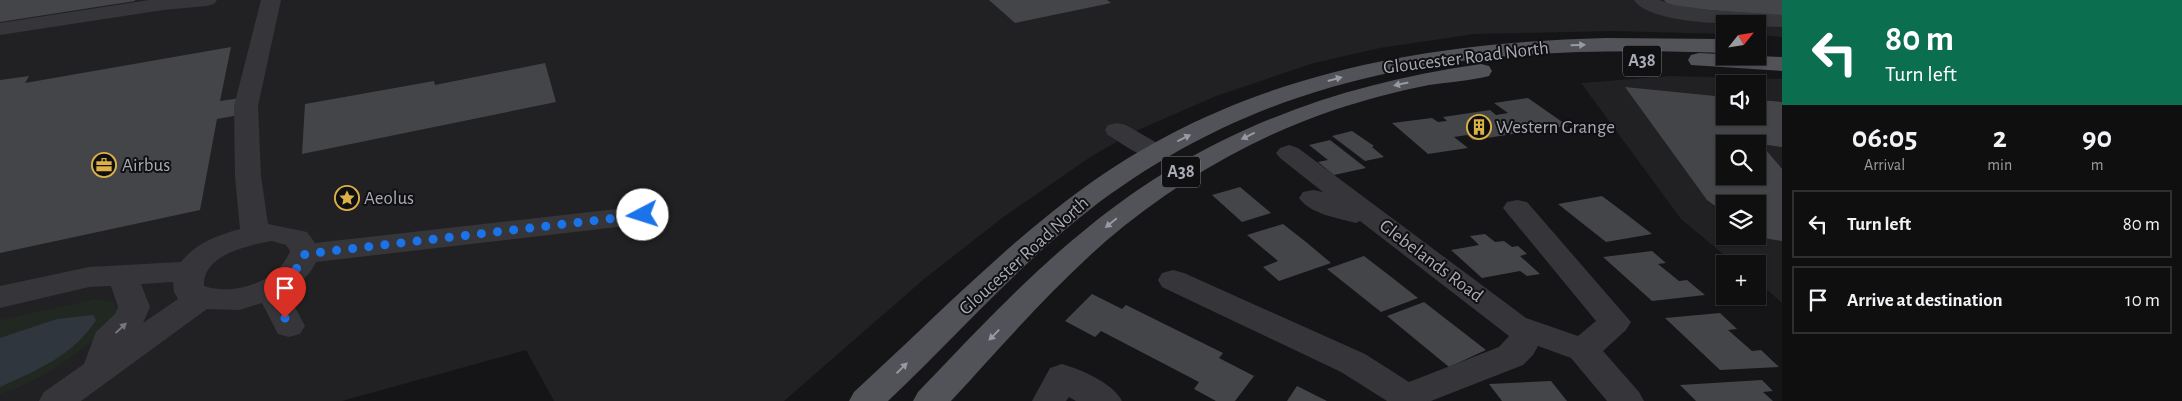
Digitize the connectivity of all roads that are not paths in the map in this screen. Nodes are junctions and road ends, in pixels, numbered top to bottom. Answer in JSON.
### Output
{"nodes":[{"id":1,"x":207,"y":0,"type":"edge"},
{"id":2,"x":272,"y":0,"type":"edge"},
{"id":3,"x":1644,"y":0,"type":"edge"},
{"id":4,"x":161,"y":2,"type":"edge"},
{"id":5,"x":1782,"y":21,"type":"edge"},
{"id":6,"x":0,"y":29,"type":"edge"},
{"id":7,"x":1716,"y":46,"type":"edge"},
{"id":8,"x":1766,"y":47,"type":"edge"},
{"id":9,"x":1782,"y":48,"type":"edge"},
{"id":10,"x":1782,"y":64,"type":"edge"},
{"id":11,"x":1117,"y":130,"type":"dead end"},
{"id":12,"x":1155,"y":152,"type":"junction"},
{"id":13,"x":1289,"y":153,"type":"dead end"},
{"id":14,"x":1313,"y":198,"type":"dead end"},
{"id":15,"x":1517,"y":208,"type":"dead end"},
{"id":16,"x":643,"y":215,"type":"dead end"},
{"id":17,"x":1371,"y":216,"type":"junction"},
{"id":18,"x":256,"y":234,"type":"junction"},
{"id":19,"x":305,"y":254,"type":"junction"},
{"id":20,"x":120,"y":274,"type":"junction"},
{"id":21,"x":1173,"y":280,"type":"dead end"},
{"id":22,"x":195,"y":285,"type":"junction"},
{"id":23,"x":271,"y":290,"type":"junction"},
{"id":24,"x":0,"y":297,"type":"edge"},
{"id":25,"x":289,"y":326,"type":"dead end"},
{"id":26,"x":1527,"y":330,"type":"junction"},
{"id":27,"x":1583,"y":350,"type":"junction"},
{"id":28,"x":99,"y":370,"type":"junction"},
{"id":29,"x":1405,"y":399,"type":"edge"},
{"id":30,"x":56,"y":401,"type":"edge"},
{"id":31,"x":866,"y":401,"type":"edge"},
{"id":32,"x":930,"y":401,"type":"edge"},
{"id":33,"x":1049,"y":401,"type":"edge"},
{"id":34,"x":1105,"y":401,"type":"edge"},
{"id":35,"x":1627,"y":401,"type":"edge"}],
"edges":[{"from":1,"to":4,"type":"street"},
{"from":2,"to":18,"type":"street"},
{"from":3,"to":5,"type":"street"},
{"from":4,"to":6,"type":"street"},
{"from":12,"to":7,"type":"main road","name":"Gloucester Road North","number":"A38","one_way":true},
{"from":8,"to":9,"type":"main road"},
{"from":10,"to":32,"type":"main road","name":"Gloucester Road North","number":"A38","one_way":true},
{"from":11,"to":12,"type":"street"},
{"from":31,"to":12,"type":"main road","name":"Gloucester Road North","number":"A38","one_way":true},
{"from":13,"to":17,"type":"street","name":"Glebelands Road"},
{"from":14,"to":17,"type":"street"},
{"from":15,"to":27,"type":"street"},
{"from":16,"to":19,"type":"street"},
{"from":17,"to":26,"type":"street","name":"Glebelands Road"},
{"from":18,"to":19,"type":"street"},
{"from":18,"to":22,"type":"street"},
{"from":19,"to":23,"type":"street"},
{"from":20,"to":22,"type":"street"},
{"from":20,"to":24,"type":"street"},
{"from":28,"to":20,"type":"street","one_way":true},
{"from":21,"to":29,"type":"street"},
{"from":22,"to":23,"type":"street"},
{"from":22,"to":28,"type":"street"},
{"from":23,"to":25,"type":"street"},
{"from":26,"to":27,"type":"street","name":"Glebelands Road"},
{"from":26,"to":29,"type":"street"},
{"from":27,"to":35,"type":"street","name":"Glebelands Road"},
{"from":28,"to":30,"type":"street"},
{"from":33,"to":34,"type":"street"}]}
